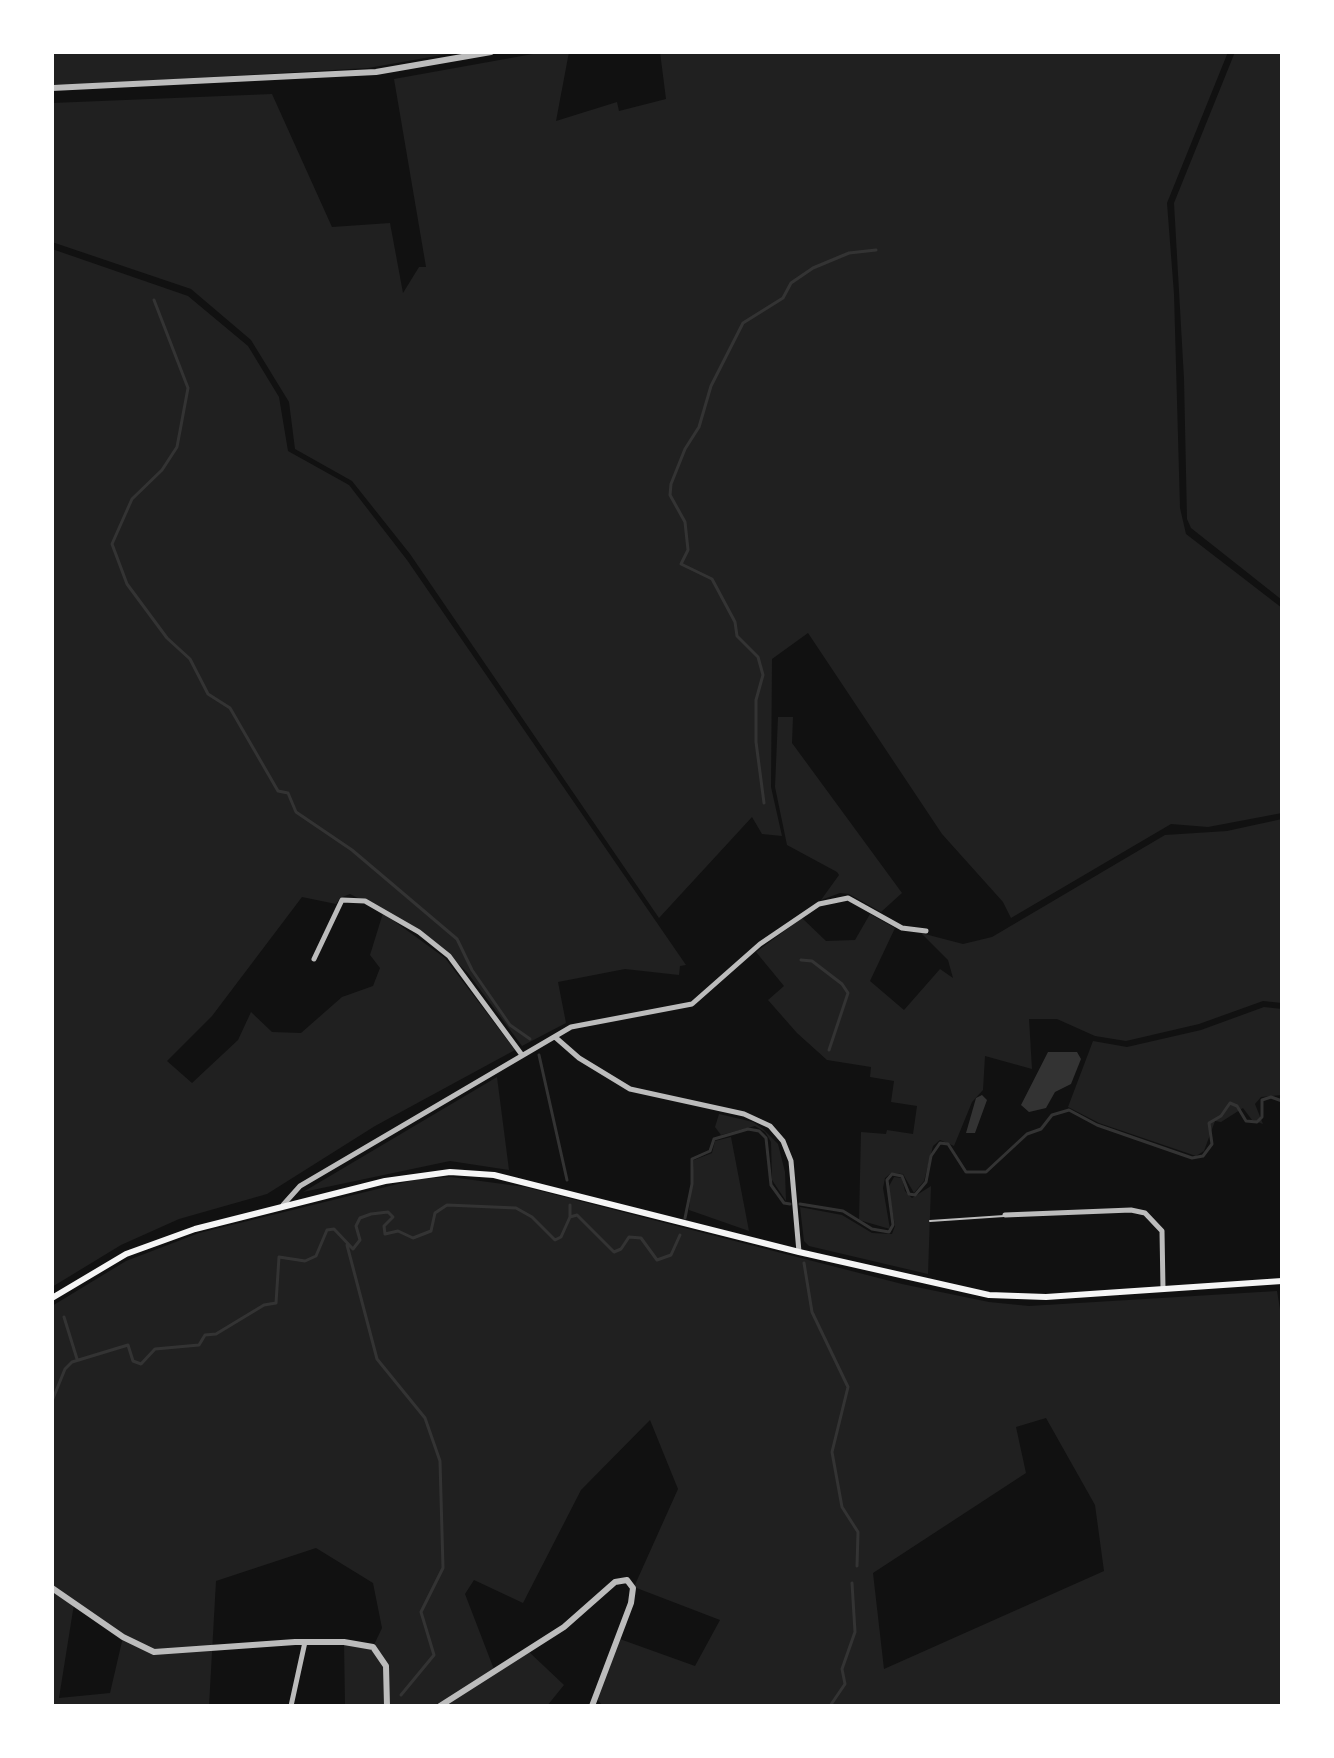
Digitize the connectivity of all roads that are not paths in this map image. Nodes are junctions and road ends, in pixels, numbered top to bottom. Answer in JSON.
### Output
{"nodes":[{"id":1,"x":491,"y":52,"type":"edge"},
{"id":2,"x":52,"y":88,"type":"edge"},
{"id":3,"x":926,"y":931,"type":"dead end"},
{"id":4,"x":314,"y":959,"type":"dead end"},
{"id":5,"x":555,"y":1037,"type":"junction"},
{"id":6,"x":522,"y":1055,"type":"junction"},
{"id":7,"x":283,"y":1205,"type":"junction"},
{"id":8,"x":1005,"y":1215,"type":"joint"},
{"id":9,"x":930,"y":1221,"type":"dead end"},
{"id":10,"x":799,"y":1252,"type":"junction"},
{"id":11,"x":1282,"y":1281,"type":"edge"},
{"id":12,"x":1163,"y":1289,"type":"junction"},
{"id":13,"x":52,"y":1298,"type":"edge"},
{"id":14,"x":52,"y":1588,"type":"edge"},
{"id":15,"x":305,"y":1642,"type":"junction"},
{"id":16,"x":291,"y":1706,"type":"edge"},
{"id":17,"x":387,"y":1706,"type":"edge"},
{"id":18,"x":440,"y":1706,"type":"edge"},
{"id":19,"x":592,"y":1706,"type":"edge"}],
"edges":[{"from":1,"to":2,"type":"street"},
{"from":3,"to":5,"type":"street"},
{"from":4,"to":6,"type":"street"},
{"from":5,"to":6,"type":"street"},
{"from":5,"to":10,"type":"street"},
{"from":6,"to":7,"type":"street"},
{"from":7,"to":10,"type":"main road"},
{"from":7,"to":13,"type":"main road"},
{"from":8,"to":9,"type":"lane"},
{"from":8,"to":12,"type":"street"},
{"from":10,"to":12,"type":"main road"},
{"from":11,"to":12,"type":"main road"},
{"from":14,"to":15,"type":"street"},
{"from":15,"to":16,"type":"street"},
{"from":15,"to":17,"type":"street"},
{"from":18,"to":19,"type":"street"}]}
